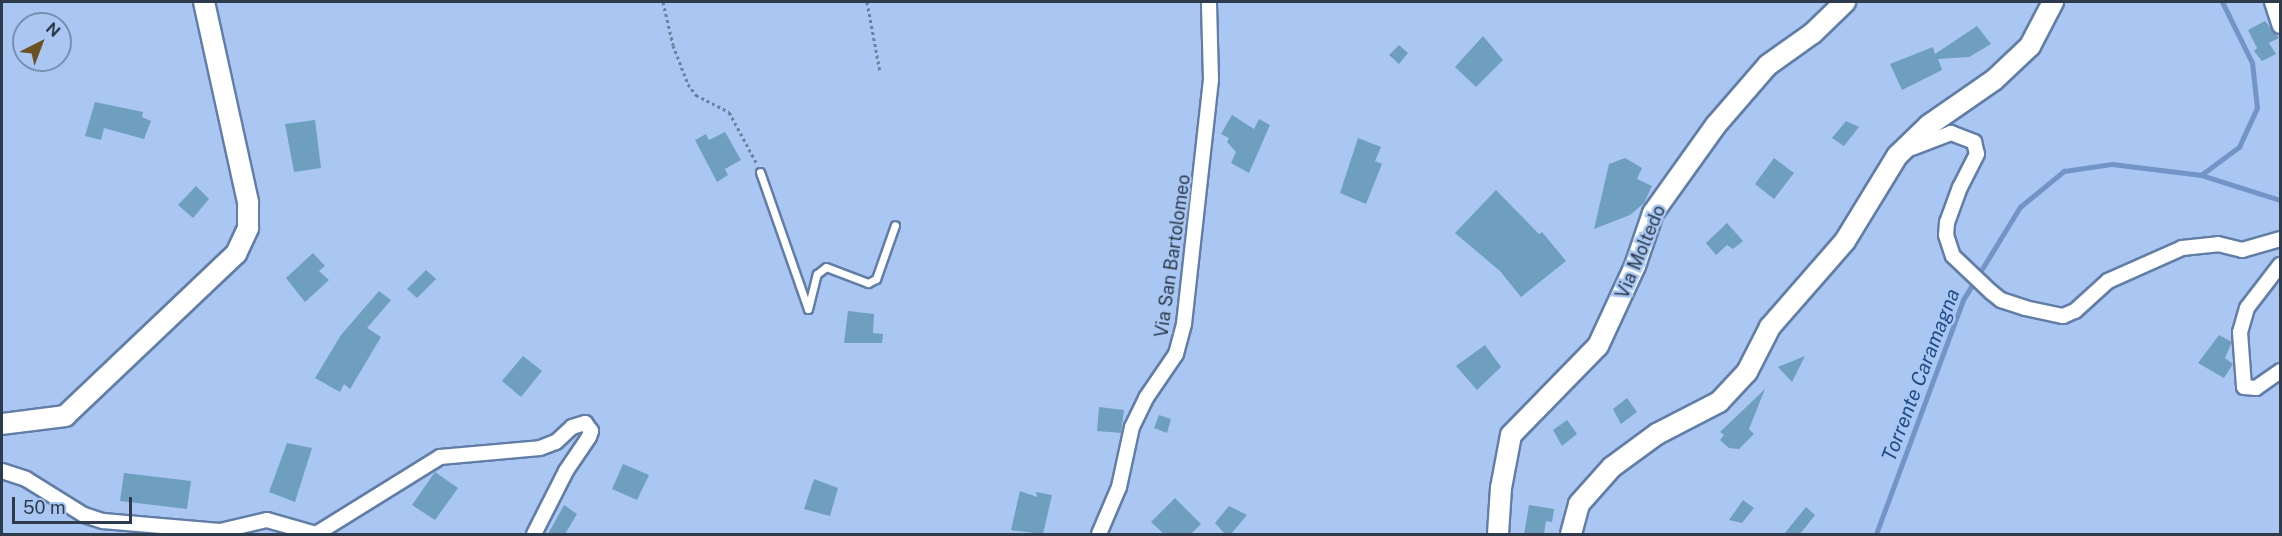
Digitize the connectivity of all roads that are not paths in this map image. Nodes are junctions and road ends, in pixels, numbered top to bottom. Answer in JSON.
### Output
{"nodes":[{"id":1,"x":204,"y":2,"type":"edge"},
{"id":2,"x":1209,"y":2,"type":"edge"},
{"id":3,"x":1845,"y":2,"type":"edge"},
{"id":4,"x":2053,"y":2,"type":"edge"},
{"id":5,"x":2272,"y":2,"type":"edge"},
{"id":6,"x":2280,"y":26,"type":"edge"},
{"id":7,"x":1897,"y":156,"type":"junction"},
{"id":8,"x":760,"y":172,"type":"road end"},
{"id":9,"x":895,"y":225,"type":"dead end"},
{"id":10,"x":2280,"y":239,"type":"edge"},
{"id":11,"x":2280,"y":265,"type":"edge"},
{"id":12,"x":2280,"y":371,"type":"edge"},
{"id":13,"x":2,"y":424,"type":"edge"},
{"id":14,"x":2,"y":471,"type":"edge"},
{"id":15,"x":534,"y":534,"type":"edge"},
{"id":16,"x":1099,"y":534,"type":"edge"},
{"id":17,"x":1498,"y":534,"type":"edge"},
{"id":18,"x":1571,"y":534,"type":"edge"}],
"edges":[{"from":1,"to":13,"type":"street"},
{"from":2,"to":16,"type":"street","name":"Via San Bartolomeo"},
{"from":3,"to":17,"type":"street","name":"Via Moltedo"},
{"from":4,"to":7,"type":"street"},
{"from":5,"to":6,"type":"street"},
{"from":7,"to":10,"type":"street"},
{"from":7,"to":18,"type":"street"},
{"from":8,"to":9,"type":"lane"},
{"from":11,"to":12,"type":"street"},
{"from":14,"to":15,"type":"street"}]}
